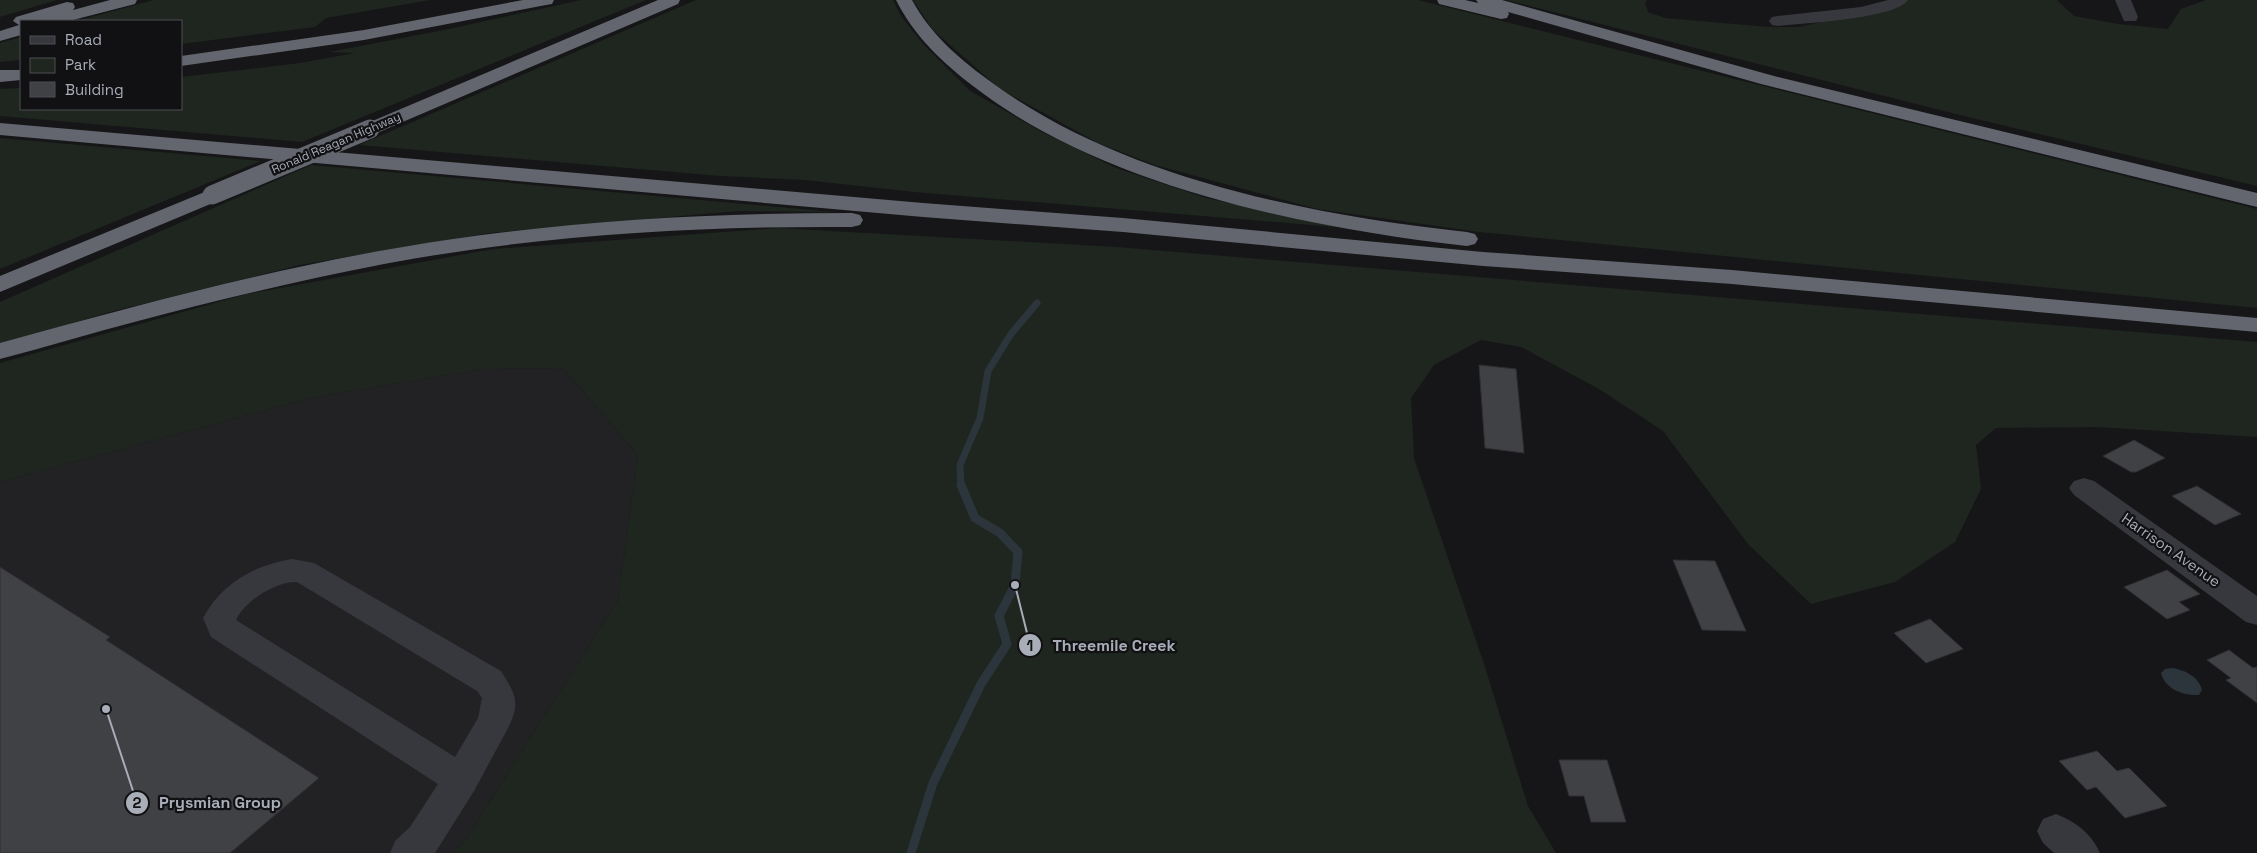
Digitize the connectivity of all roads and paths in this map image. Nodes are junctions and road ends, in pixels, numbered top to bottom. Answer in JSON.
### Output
{"nodes":[{"id":1,"x":88,"y":0,"type":"edge"},
{"id":2,"x":129,"y":0,"type":"edge"},
{"id":3,"x":546,"y":0,"type":"edge"},
{"id":4,"x":672,"y":0,"type":"edge"},
{"id":5,"x":904,"y":0,"type":"edge"},
{"id":6,"x":1445,"y":0,"type":"edge"},
{"id":7,"x":1484,"y":0,"type":"edge"},
{"id":8,"x":2123,"y":0,"type":"edge"},
{"id":9,"x":1896,"y":3,"type":"edge"},
{"id":10,"x":2130,"y":17,"type":"dead end"},
{"id":11,"x":25,"y":20,"type":"edge"},
{"id":12,"x":55,"y":20,"type":"edge"},
{"id":13,"x":1778,"y":21,"type":"dead end"},
{"id":14,"x":20,"y":22,"type":"edge"},
{"id":15,"x":0,"y":28,"type":"edge"},
{"id":16,"x":20,"y":30,"type":"edge"},
{"id":17,"x":0,"y":36,"type":"edge"},
{"id":18,"x":182,"y":61,"type":"edge"},
{"id":19,"x":1723,"y":68,"type":"junction"},
{"id":20,"x":20,"y":75,"type":"edge"},
{"id":21,"x":0,"y":76,"type":"edge"},
{"id":22,"x":0,"y":129,"type":"edge"},
{"id":23,"x":2257,"y":200,"type":"edge"},
{"id":24,"x":1184,"y":231,"type":"junction"},
{"id":25,"x":1732,"y":277,"type":"junction"},
{"id":26,"x":0,"y":285,"type":"edge"},
{"id":27,"x":2257,"y":325,"type":"edge"},
{"id":28,"x":0,"y":351,"type":"edge"},
{"id":29,"x":2084,"y":488,"type":"dead end"},
{"id":30,"x":2257,"y":613,"type":"edge"},
{"id":31,"x":461,"y":780,"type":"junction"},
{"id":32,"x":409,"y":853,"type":"edge"}],
"edges":[{"from":1,"to":11,"type":"highway"},
{"from":2,"to":12,"type":"highway"},
{"from":3,"to":18,"type":"highway"},
{"from":4,"to":26,"type":"highway","name":"Ronald Reagan Highway","bridge":true},
{"from":5,"to":25,"type":"highway"},
{"from":6,"to":19,"type":"highway"},
{"from":7,"to":19,"type":"highway"},
{"from":8,"to":10,"type":"street"},
{"from":9,"to":13,"type":"street"},
{"from":14,"to":15,"type":"highway"},
{"from":16,"to":17,"type":"highway"},
{"from":19,"to":23,"type":"highway"},
{"from":20,"to":21,"type":"highway"},
{"from":22,"to":24,"type":"highway"},
{"from":24,"to":25,"type":"highway"},
{"from":24,"to":28,"type":"highway"},
{"from":25,"to":27,"type":"highway"},
{"from":29,"to":30,"type":"street","name":"Harrison Avenue"},
{"from":31,"to":31,"type":"street"},
{"from":31,"to":32,"type":"street"}]}
